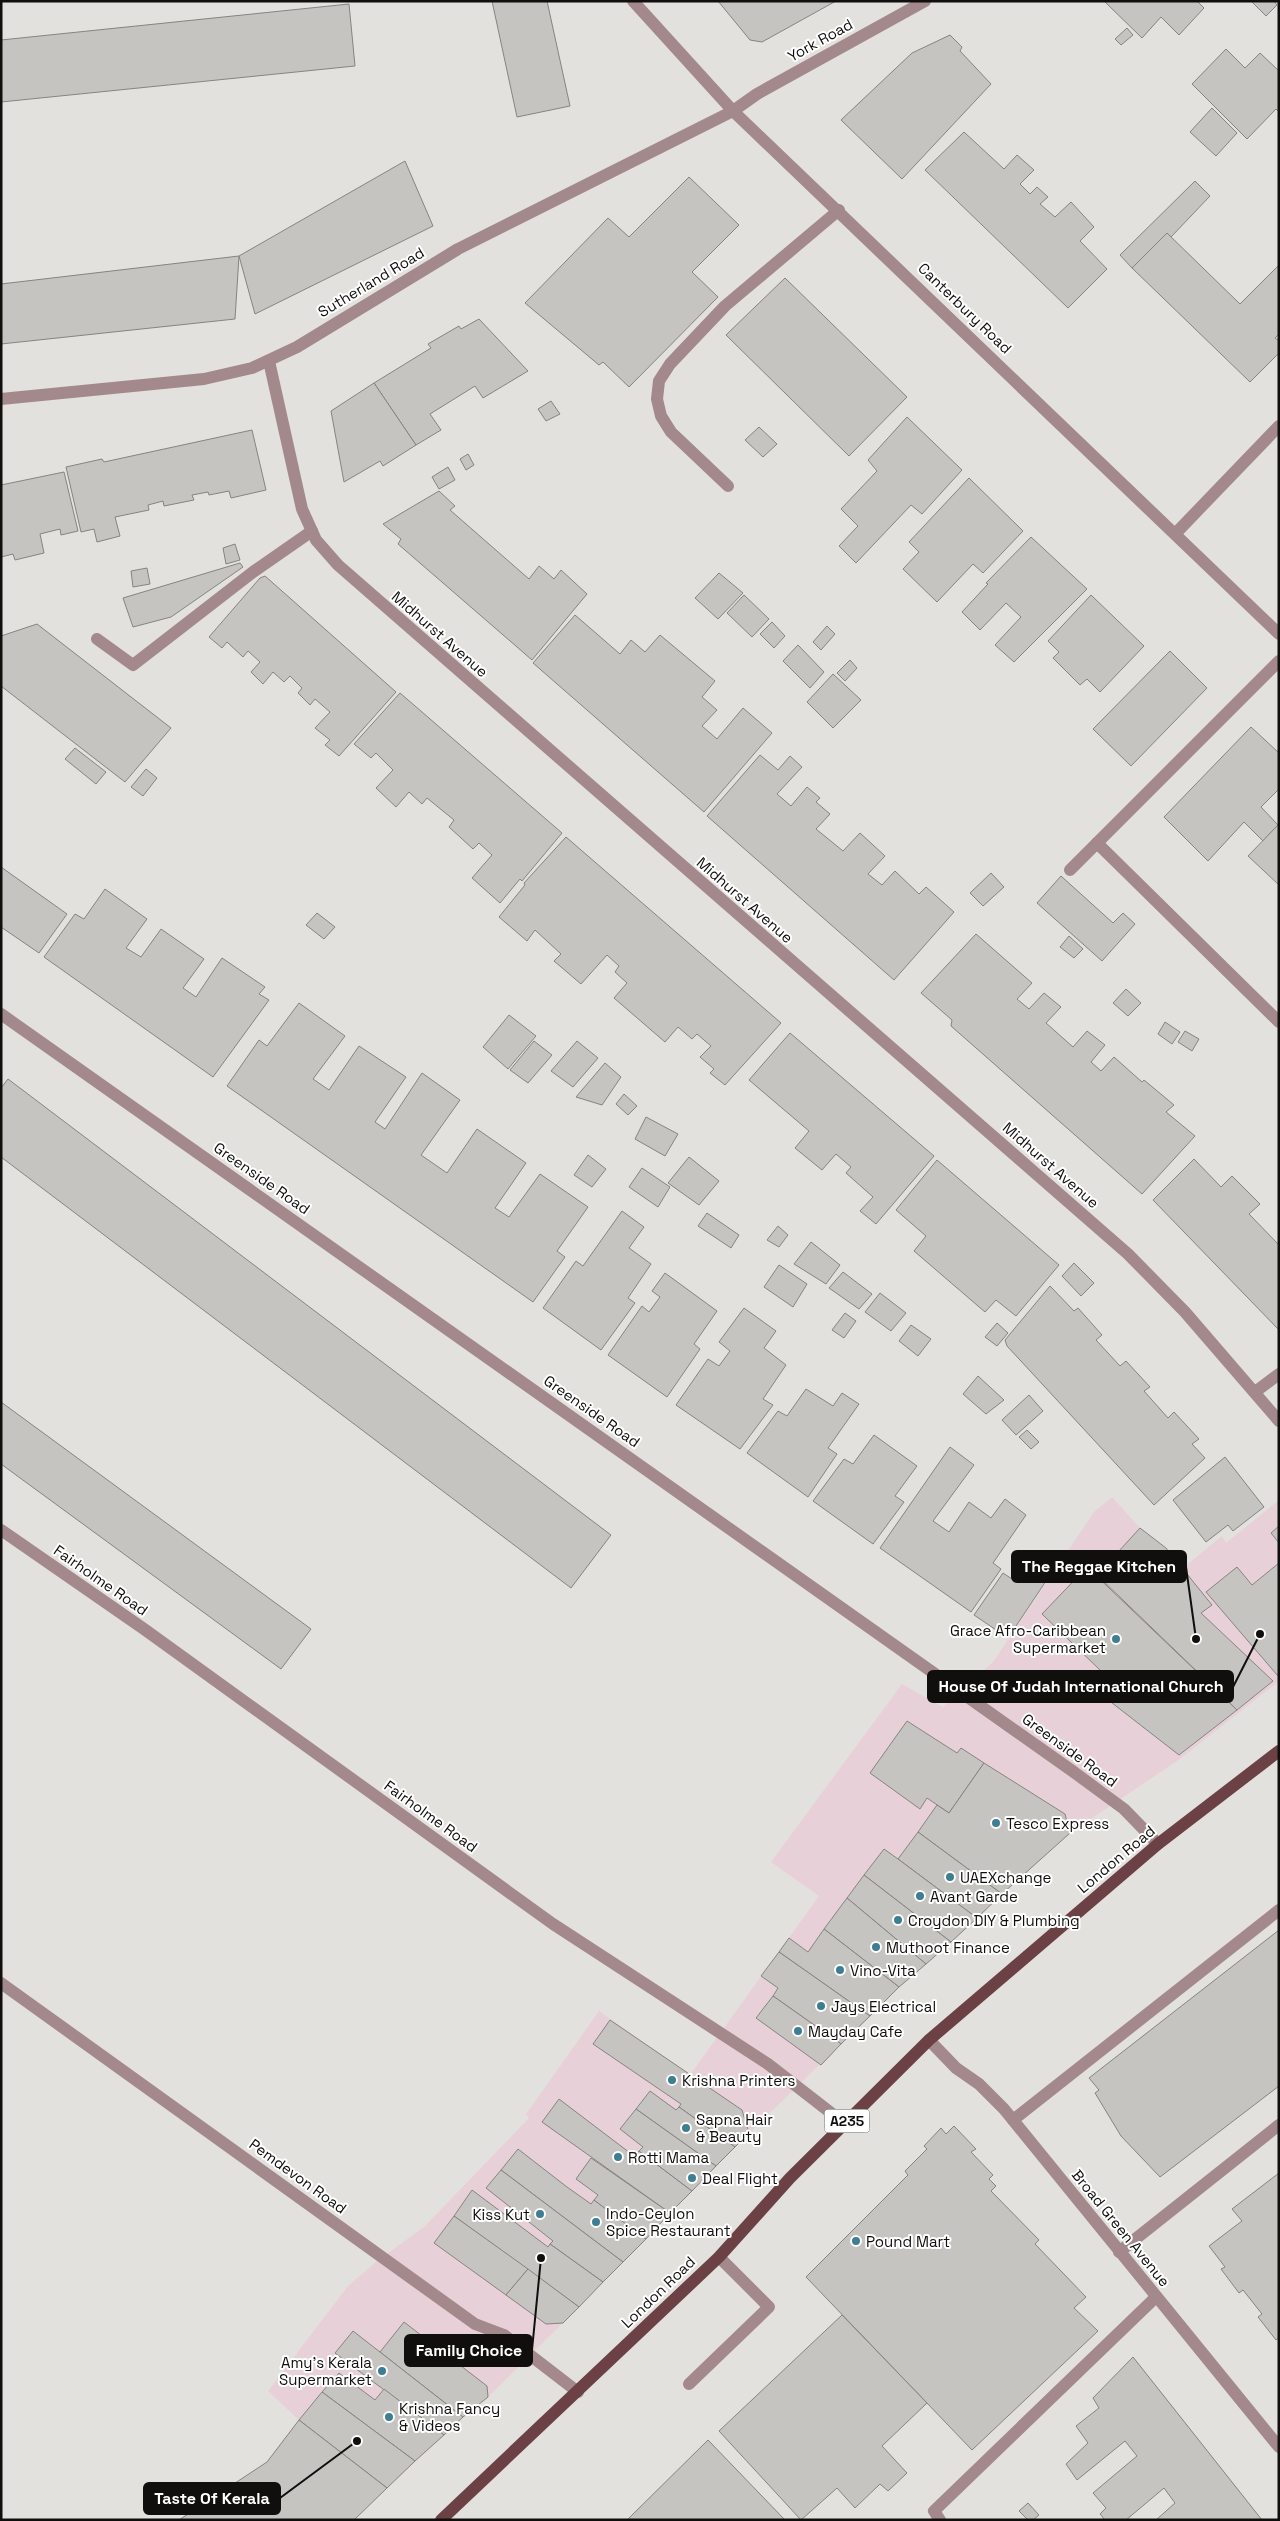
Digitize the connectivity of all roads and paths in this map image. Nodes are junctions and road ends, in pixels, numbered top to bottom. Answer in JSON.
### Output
{"nodes":[{"id":1,"x":633,"y":1,"type":"edge"},
{"id":2,"x":925,"y":1,"type":"edge"},
{"id":3,"x":733,"y":111,"type":"junction"},
{"id":4,"x":838,"y":210,"type":"junction"},
{"id":5,"x":269,"y":361,"type":"junction"},
{"id":6,"x":1,"y":399,"type":"edge"},
{"id":7,"x":1279,"y":426,"type":"edge"},
{"id":8,"x":728,"y":486,"type":"dead end"},
{"id":9,"x":312,"y":531,"type":"junction"},
{"id":10,"x":1176,"y":533,"type":"junction"},
{"id":11,"x":1279,"y":634,"type":"edge"},
{"id":12,"x":97,"y":638,"type":"dead end"},
{"id":13,"x":1279,"y":660,"type":"edge"},
{"id":14,"x":1097,"y":843,"type":"junction"},
{"id":15,"x":1070,"y":870,"type":"dead end"},
{"id":16,"x":1,"y":1014,"type":"edge"},
{"id":17,"x":1279,"y":1022,"type":"edge"},
{"id":18,"x":1279,"y":1374,"type":"edge"},
{"id":19,"x":1255,"y":1392,"type":"junction"},
{"id":20,"x":1279,"y":1421,"type":"edge"},
{"id":21,"x":1,"y":1530,"type":"edge"},
{"id":22,"x":1279,"y":1751,"type":"edge"},
{"id":23,"x":1158,"y":1844,"type":"junction"},
{"id":24,"x":1279,"y":1910,"type":"edge"},
{"id":25,"x":1,"y":1982,"type":"edge"},
{"id":26,"x":929,"y":2040,"type":"junction"},
{"id":27,"x":1013,"y":2120,"type":"junction"},
{"id":28,"x":844,"y":2123,"type":"junction"},
{"id":29,"x":1279,"y":2125,"type":"edge"},
{"id":30,"x":1119,"y":2252,"type":"junction"},
{"id":31,"x":719,"y":2257,"type":"junction"},
{"id":32,"x":1156,"y":2297,"type":"junction"},
{"id":33,"x":689,"y":2384,"type":"dead end"},
{"id":34,"x":578,"y":2392,"type":"junction"},
{"id":35,"x":1279,"y":2447,"type":"edge"},
{"id":36,"x":441,"y":2520,"type":"edge"},
{"id":37,"x":940,"y":2520,"type":"edge"}],
"edges":[{"from":1,"to":3,"type":"street","name":"Canterbury Road"},
{"from":2,"to":3,"type":"street","name":"York Road"},
{"from":3,"to":4,"type":"street","name":"Canterbury Road"},
{"from":3,"to":5,"type":"street","name":"Sutherland Road"},
{"from":4,"to":8,"type":"street"},
{"from":4,"to":10,"type":"street","name":"Canterbury Road"},
{"from":5,"to":6,"type":"street","name":"Sutherland Road"},
{"from":5,"to":9,"type":"street","name":"Midhurst Avenue"},
{"from":7,"to":10,"type":"street"},
{"from":9,"to":12,"type":"street"},
{"from":9,"to":19,"type":"street","name":"Midhurst Avenue"},
{"from":10,"to":11,"type":"street","name":"Canterbury Road"},
{"from":13,"to":14,"type":"street"},
{"from":14,"to":15,"type":"street"},
{"from":14,"to":17,"type":"street"},
{"from":16,"to":23,"type":"street","name":"Greenside Road"},
{"from":18,"to":19,"type":"street"},
{"from":19,"to":20,"type":"street","name":"Midhurst Avenue"},
{"from":21,"to":28,"type":"street","name":"Fairholme Road"},
{"from":22,"to":23,"type":"main road","name":"London Road","number":"A235"},
{"from":23,"to":26,"type":"main road","name":"London Road","number":"A235"},
{"from":24,"to":27,"type":"street"},
{"from":25,"to":34,"type":"street","name":"Pemdevon Road"},
{"from":26,"to":27,"type":"street","name":"Broad Green Avenue"},
{"from":26,"to":28,"type":"main road","name":"London Road","number":"A235"},
{"from":27,"to":30,"type":"street","name":"Broad Green Avenue"},
{"from":28,"to":31,"type":"main road","name":"London Road","number":"A235"},
{"from":29,"to":30,"type":"street"},
{"from":30,"to":32,"type":"street","name":"Broad Green Avenue"},
{"from":31,"to":33,"type":"street"},
{"from":31,"to":34,"type":"main road","name":"London Road","number":"A235"},
{"from":32,"to":35,"type":"street","name":"Broad Green Avenue"},
{"from":32,"to":37,"type":"street"},
{"from":34,"to":36,"type":"main road","name":"London Road","number":"A235"}]}
